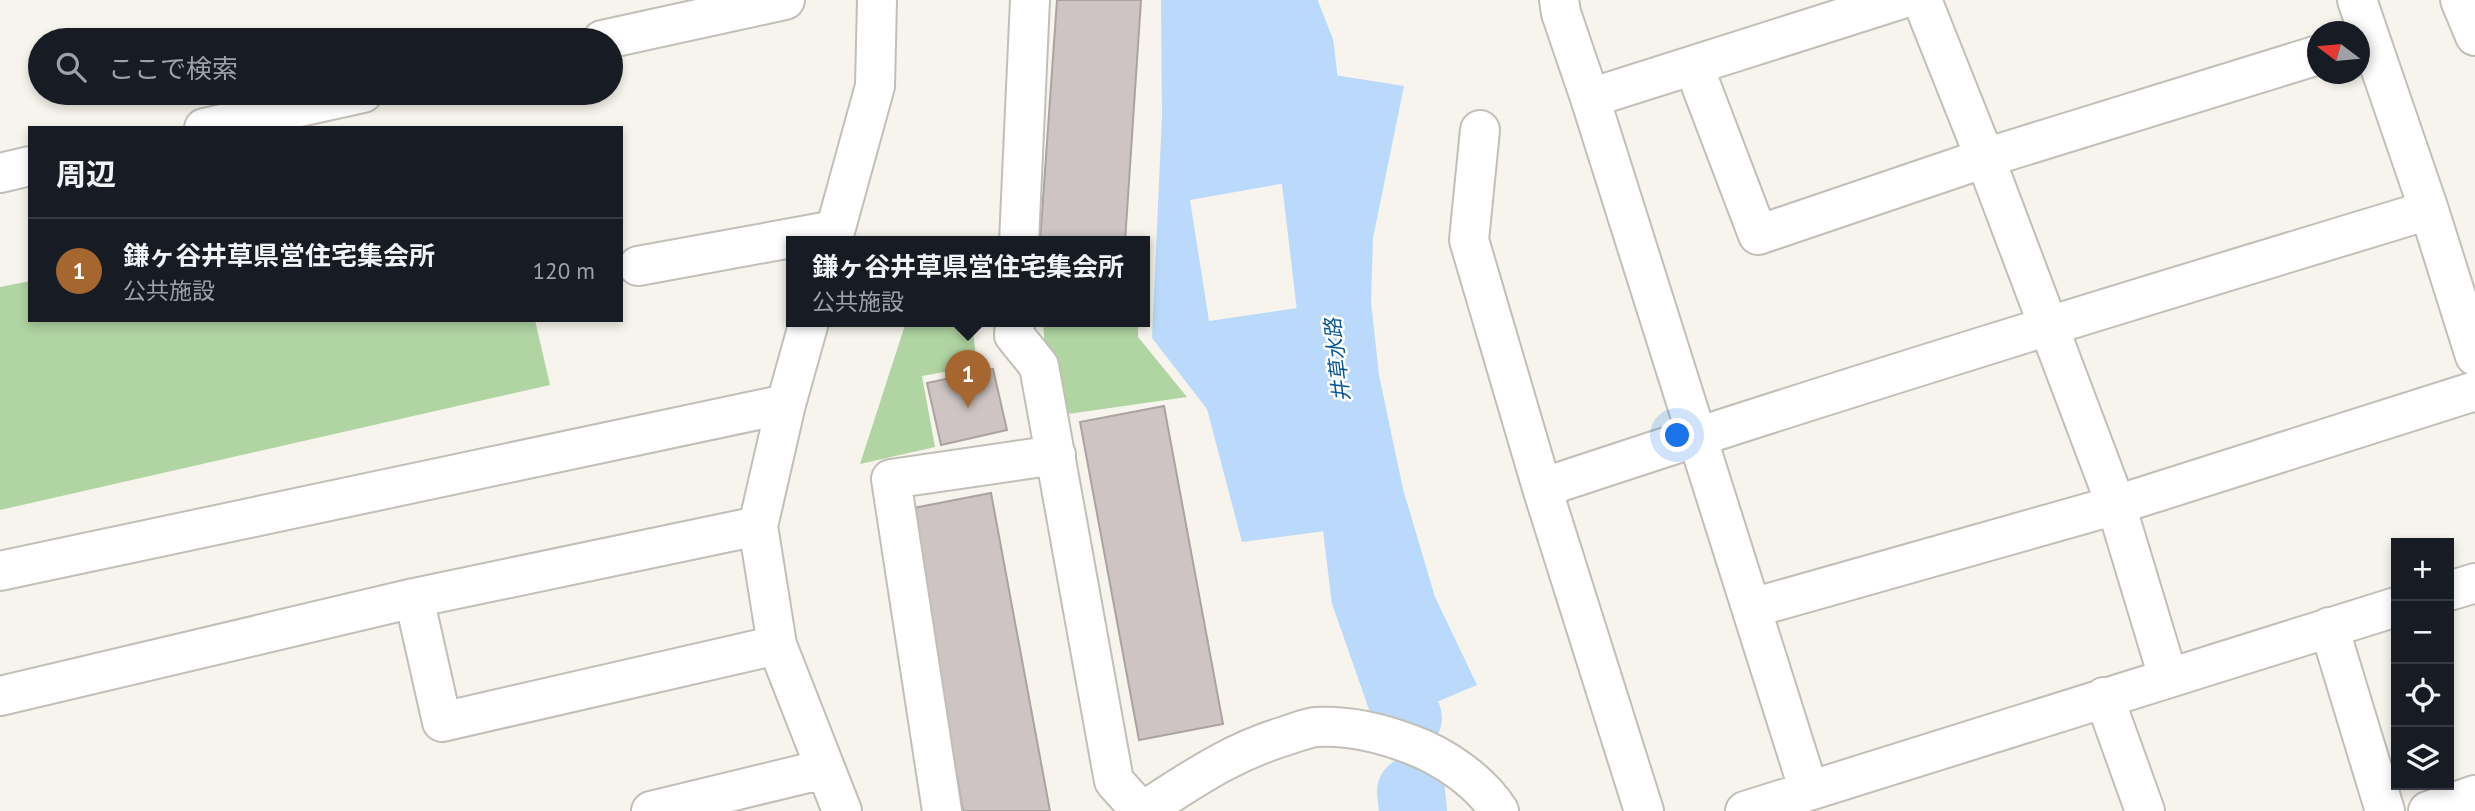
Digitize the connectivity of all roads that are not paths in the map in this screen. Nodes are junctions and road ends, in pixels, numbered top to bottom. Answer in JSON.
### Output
{"nodes":[{"id":1,"x":785,"y":0,"type":"edge"},
{"id":2,"x":877,"y":0,"type":"edge"},
{"id":3,"x":1030,"y":0,"type":"edge"},
{"id":4,"x":1559,"y":0,"type":"edge"},
{"id":5,"x":1899,"y":0,"type":"edge"},
{"id":6,"x":1922,"y":0,"type":"edge"},
{"id":7,"x":2357,"y":0,"type":"edge"},
{"id":8,"x":2460,"y":0,"type":"edge"},
{"id":9,"x":2361,"y":21,"type":"edge"},
{"id":10,"x":623,"y":35,"type":"edge"},
{"id":11,"x":2475,"y":36,"type":"edge"},
{"id":12,"x":2370,"y":54,"type":"edge"},
{"id":13,"x":2307,"y":58,"type":"edge"},
{"id":14,"x":1694,"y":67,"type":"junction"},
{"id":15,"x":1590,"y":98,"type":"junction"},
{"id":16,"x":308,"y":105,"type":"edge"},
{"id":17,"x":213,"y":126,"type":"edge"},
{"id":18,"x":1480,"y":130,"type":"dead end"},
{"id":19,"x":1985,"y":158,"type":"junction"},
{"id":20,"x":28,"y":166,"type":"edge"},
{"id":21,"x":0,"y":173,"type":"edge"},
{"id":22,"x":2429,"y":210,"type":"junction"},
{"id":23,"x":834,"y":236,"type":"edge"},
{"id":24,"x":1019,"y":236,"type":"edge"},
{"id":25,"x":786,"y":243,"type":"edge"},
{"id":26,"x":638,"y":266,"type":"dead end"},
{"id":27,"x":2048,"y":326,"type":"junction"},
{"id":28,"x":808,"y":327,"type":"edge"},
{"id":29,"x":1015,"y":327,"type":"edge"},
{"id":30,"x":2475,"y":356,"type":"edge"},
{"id":31,"x":2475,"y":391,"type":"edge"},
{"id":32,"x":786,"y":404,"type":"junction"},
{"id":33,"x":1697,"y":436,"type":"junction"},
{"id":34,"x":1056,"y":455,"type":"junction"},
{"id":35,"x":1542,"y":488,"type":"junction"},
{"id":36,"x":2116,"y":505,"type":"junction"},
{"id":37,"x":758,"y":526,"type":"junction"},
{"id":38,"x":0,"y":571,"type":"edge"},
{"id":39,"x":2475,"y":583,"type":"edge"},
{"id":40,"x":2454,"y":589,"type":"edge"},
{"id":41,"x":414,"y":598,"type":"junction"},
{"id":42,"x":1752,"y":608,"type":"junction"},
{"id":43,"x":2391,"y":608,"type":"edge"},
{"id":44,"x":2329,"y":627,"type":"junction"},
{"id":45,"x":777,"y":645,"type":"junction"},
{"id":46,"x":2168,"y":677,"type":"junction"},
{"id":47,"x":0,"y":696,"type":"edge"},
{"id":48,"x":2104,"y":697,"type":"junction"},
{"id":49,"x":824,"y":769,"type":"junction"},
{"id":50,"x":1809,"y":791,"type":"junction"},
{"id":51,"x":2475,"y":795,"type":"edge"},
{"id":52,"x":651,"y":811,"type":"edge"},
{"id":53,"x":842,"y":811,"type":"edge"},
{"id":54,"x":942,"y":811,"type":"edge"},
{"id":55,"x":1142,"y":811,"type":"edge"},
{"id":56,"x":1499,"y":811,"type":"edge"},
{"id":57,"x":1644,"y":811,"type":"edge"},
{"id":58,"x":1745,"y":811,"type":"edge"},
{"id":59,"x":2145,"y":811,"type":"edge"},
{"id":60,"x":2385,"y":811,"type":"edge"},
{"id":61,"x":2428,"y":811,"type":"edge"}],
"edges":[{"from":1,"to":10,"type":"street"},
{"from":2,"to":23,"type":"street"},
{"from":3,"to":24,"type":"street"},
{"from":4,"to":15,"type":"street"},
{"from":5,"to":14,"type":"street"},
{"from":6,"to":19,"type":"street"},
{"from":7,"to":9,"type":"street"},
{"from":8,"to":11,"type":"street"},
{"from":12,"to":22,"type":"street"},
{"from":13,"to":19,"type":"street"},
{"from":14,"to":15,"type":"street"},
{"from":14,"to":19,"type":"street"},
{"from":15,"to":33,"type":"street"},
{"from":16,"to":17,"type":"street"},
{"from":18,"to":35,"type":"street"},
{"from":19,"to":27,"type":"street"},
{"from":20,"to":21,"type":"street"},
{"from":22,"to":27,"type":"street"},
{"from":22,"to":30,"type":"street"},
{"from":25,"to":26,"type":"street"},
{"from":27,"to":33,"type":"street"},
{"from":27,"to":36,"type":"street"},
{"from":28,"to":32,"type":"street"},
{"from":29,"to":34,"type":"street"},
{"from":31,"to":36,"type":"street"},
{"from":32,"to":37,"type":"street"},
{"from":32,"to":38,"type":"street"},
{"from":33,"to":35,"type":"street"},
{"from":33,"to":42,"type":"street"},
{"from":34,"to":54,"type":"street"},
{"from":34,"to":55,"type":"street"},
{"from":35,"to":57,"type":"street"},
{"from":36,"to":42,"type":"street"},
{"from":36,"to":46,"type":"street"},
{"from":37,"to":41,"type":"street"},
{"from":37,"to":45,"type":"street"},
{"from":39,"to":40,"type":"street"},
{"from":41,"to":45,"type":"street"},
{"from":41,"to":47,"type":"street"},
{"from":42,"to":50,"type":"street"},
{"from":43,"to":44,"type":"street"},
{"from":44,"to":46,"type":"street"},
{"from":44,"to":60,"type":"street"},
{"from":45,"to":49,"type":"street"},
{"from":46,"to":48,"type":"street"},
{"from":48,"to":50,"type":"street"},
{"from":48,"to":59,"type":"street"},
{"from":49,"to":52,"type":"street"},
{"from":49,"to":53,"type":"street"},
{"from":50,"to":58,"type":"street"},
{"from":51,"to":61,"type":"street"},
{"from":55,"to":56,"type":"street"}]}
